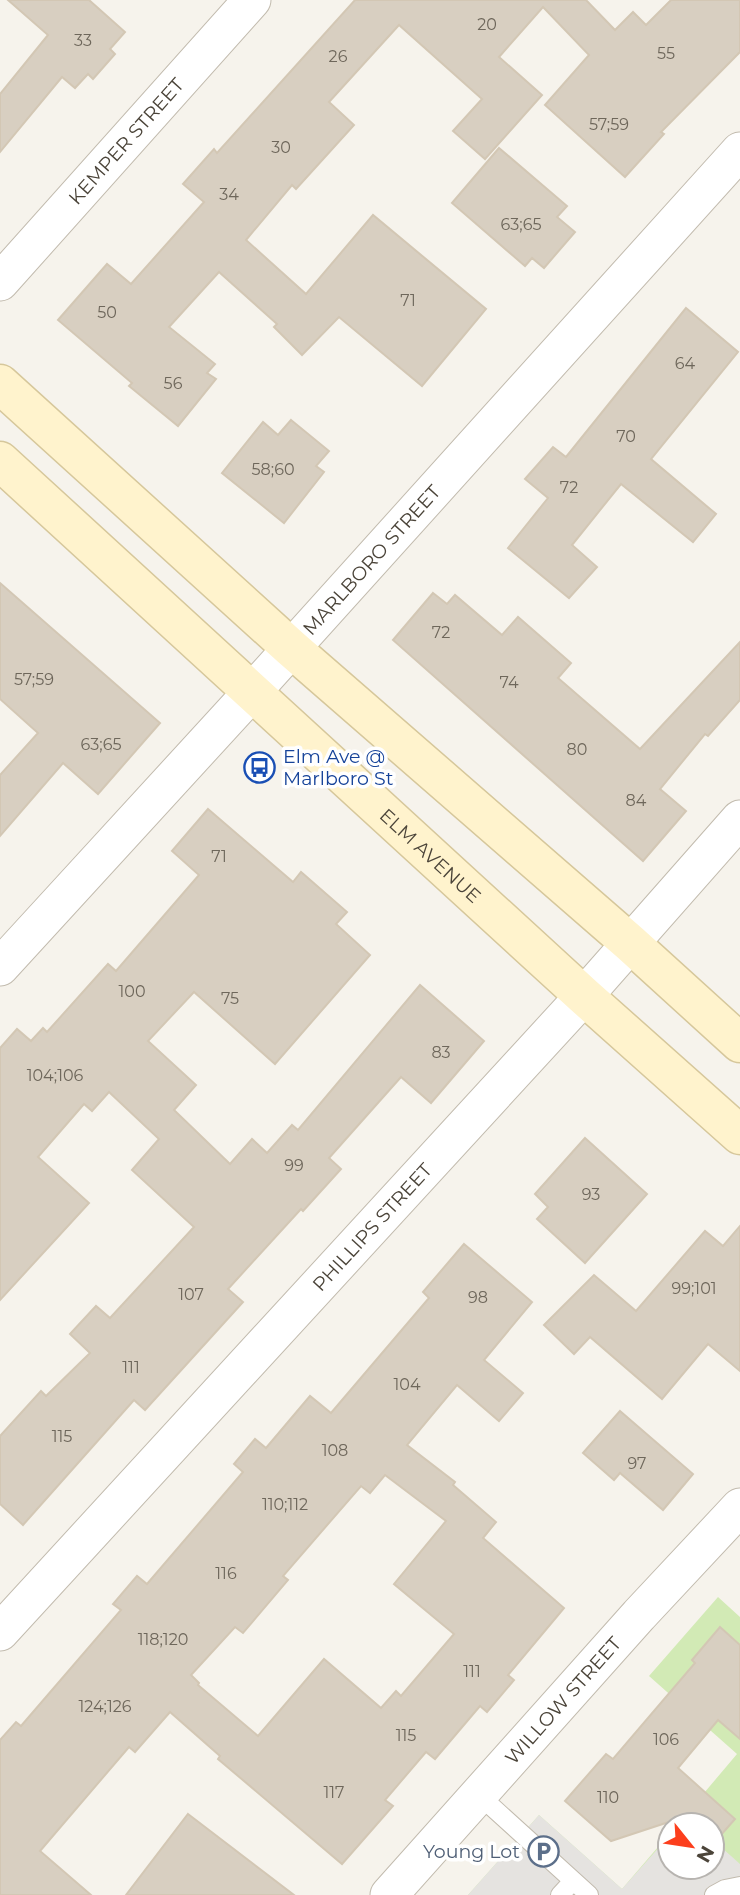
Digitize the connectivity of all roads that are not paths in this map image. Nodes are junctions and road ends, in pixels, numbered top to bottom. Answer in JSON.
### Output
{"nodes":[{"id":1,"x":234,"y":6,"type":"edge"},
{"id":2,"x":740,"y":151,"type":"edge"},
{"id":3,"x":0,"y":282,"type":"edge"},
{"id":4,"x":0,"y":384,"type":"edge"},
{"id":5,"x":0,"y":461,"type":"edge"},
{"id":6,"x":291,"y":648,"type":"junction"},
{"id":7,"x":252,"y":692,"type":"junction"},
{"id":8,"x":740,"y":819,"type":"edge"},
{"id":9,"x":630,"y":943,"type":"junction"},
{"id":10,"x":0,"y":967,"type":"edge"},
{"id":11,"x":583,"y":996,"type":"junction"},
{"id":12,"x":740,"y":1043,"type":"edge"},
{"id":13,"x":740,"y":1135,"type":"edge"},
{"id":14,"x":740,"y":1507,"type":"edge"},
{"id":15,"x":0,"y":1632,"type":"edge"},
{"id":16,"x":479,"y":1795,"type":"junction"},
{"id":17,"x":573,"y":1881,"type":"junction"},
{"id":18,"x":740,"y":1886,"type":"edge"},
{"id":19,"x":389,"y":1895,"type":"edge"},
{"id":20,"x":560,"y":1895,"type":"edge"},
{"id":21,"x":589,"y":1895,"type":"edge"},
{"id":22,"x":714,"y":1895,"type":"edge"}],
"edges":[{"from":1,"to":3,"type":"street","name":"KEMPER STREET"},
{"from":2,"to":6,"type":"street","name":"MARLBORO STREET"},
{"from":4,"to":6,"type":"street"},
{"from":5,"to":7,"type":"street","name":"ELM AVENUE"},
{"from":6,"to":7,"type":"street","name":"MARLBORO STREET"},
{"from":6,"to":9,"type":"street"},
{"from":7,"to":10,"type":"street","name":"MARLBORO STREET"},
{"from":7,"to":11,"type":"street","name":"ELM AVENUE"},
{"from":8,"to":9,"type":"street","name":"PHILLIPS STREET"},
{"from":9,"to":11,"type":"street","name":"PHILLIPS STREET"},
{"from":9,"to":12,"type":"street"},
{"from":11,"to":13,"type":"street","name":"ELM AVENUE"},
{"from":11,"to":15,"type":"street","name":"PHILLIPS STREET"},
{"from":14,"to":16,"type":"street","name":"WILLOW STREET"},
{"from":16,"to":17,"type":"lane"},
{"from":16,"to":19,"type":"street","name":"WILLOW STREET"},
{"from":17,"to":20,"type":"lane"},
{"from":17,"to":21,"type":"lane"},
{"from":18,"to":22,"type":"lane"}]}
